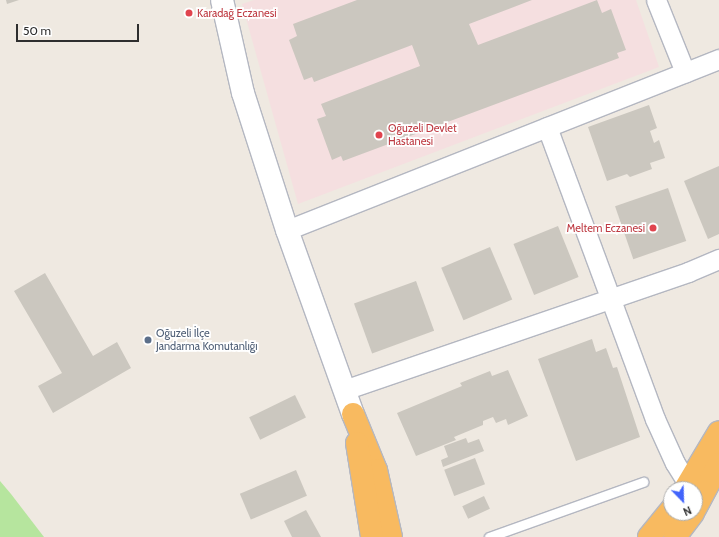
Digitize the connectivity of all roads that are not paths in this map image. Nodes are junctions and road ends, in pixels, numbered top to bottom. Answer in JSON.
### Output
{"nodes":[{"id":1,"x":223,"y":0,"type":"edge"},
{"id":2,"x":656,"y":0,"type":"edge"},
{"id":3,"x":719,"y":59,"type":"edge"},
{"id":4,"x":685,"y":72,"type":"junction"},
{"id":5,"x":547,"y":126,"type":"junction"},
{"id":6,"x":286,"y":230,"type":"junction"},
{"id":7,"x":719,"y":259,"type":"edge"},
{"id":8,"x":610,"y":298,"type":"junction"},
{"id":9,"x":344,"y":390,"type":"junction"},
{"id":10,"x":353,"y":414,"type":"junction"},
{"id":11,"x":719,"y":432,"type":"edge"},
{"id":12,"x":719,"y":464,"type":"edge"},
{"id":13,"x":684,"y":481,"type":"edge"},
{"id":14,"x":689,"y":481,"type":"edge"},
{"id":15,"x":643,"y":482,"type":"dead end"},
{"id":16,"x":703,"y":494,"type":"edge"},
{"id":17,"x":663,"y":520,"type":"edge"},
{"id":18,"x":687,"y":521,"type":"edge"},
{"id":19,"x":372,"y":537,"type":"edge"},
{"id":20,"x":391,"y":537,"type":"edge"},
{"id":21,"x":489,"y":537,"type":"edge"},
{"id":22,"x":649,"y":537,"type":"edge"},
{"id":23,"x":674,"y":537,"type":"edge"}],
"edges":[{"from":1,"to":6,"type":"street"},
{"from":2,"to":4,"type":"street"},
{"from":3,"to":4,"type":"street"},
{"from":4,"to":5,"type":"street"},
{"from":5,"to":6,"type":"street"},
{"from":5,"to":8,"type":"street"},
{"from":6,"to":9,"type":"street"},
{"from":7,"to":8,"type":"street"},
{"from":8,"to":9,"type":"street"},
{"from":8,"to":13,"type":"street"},
{"from":9,"to":10,"type":"street"},
{"from":10,"to":19,"type":"highway"},
{"from":10,"to":20,"type":"highway"},
{"from":11,"to":14,"type":"highway"},
{"from":12,"to":16,"type":"highway"},
{"from":15,"to":21,"type":"lane"},
{"from":17,"to":22,"type":"highway"},
{"from":18,"to":23,"type":"highway"}]}
